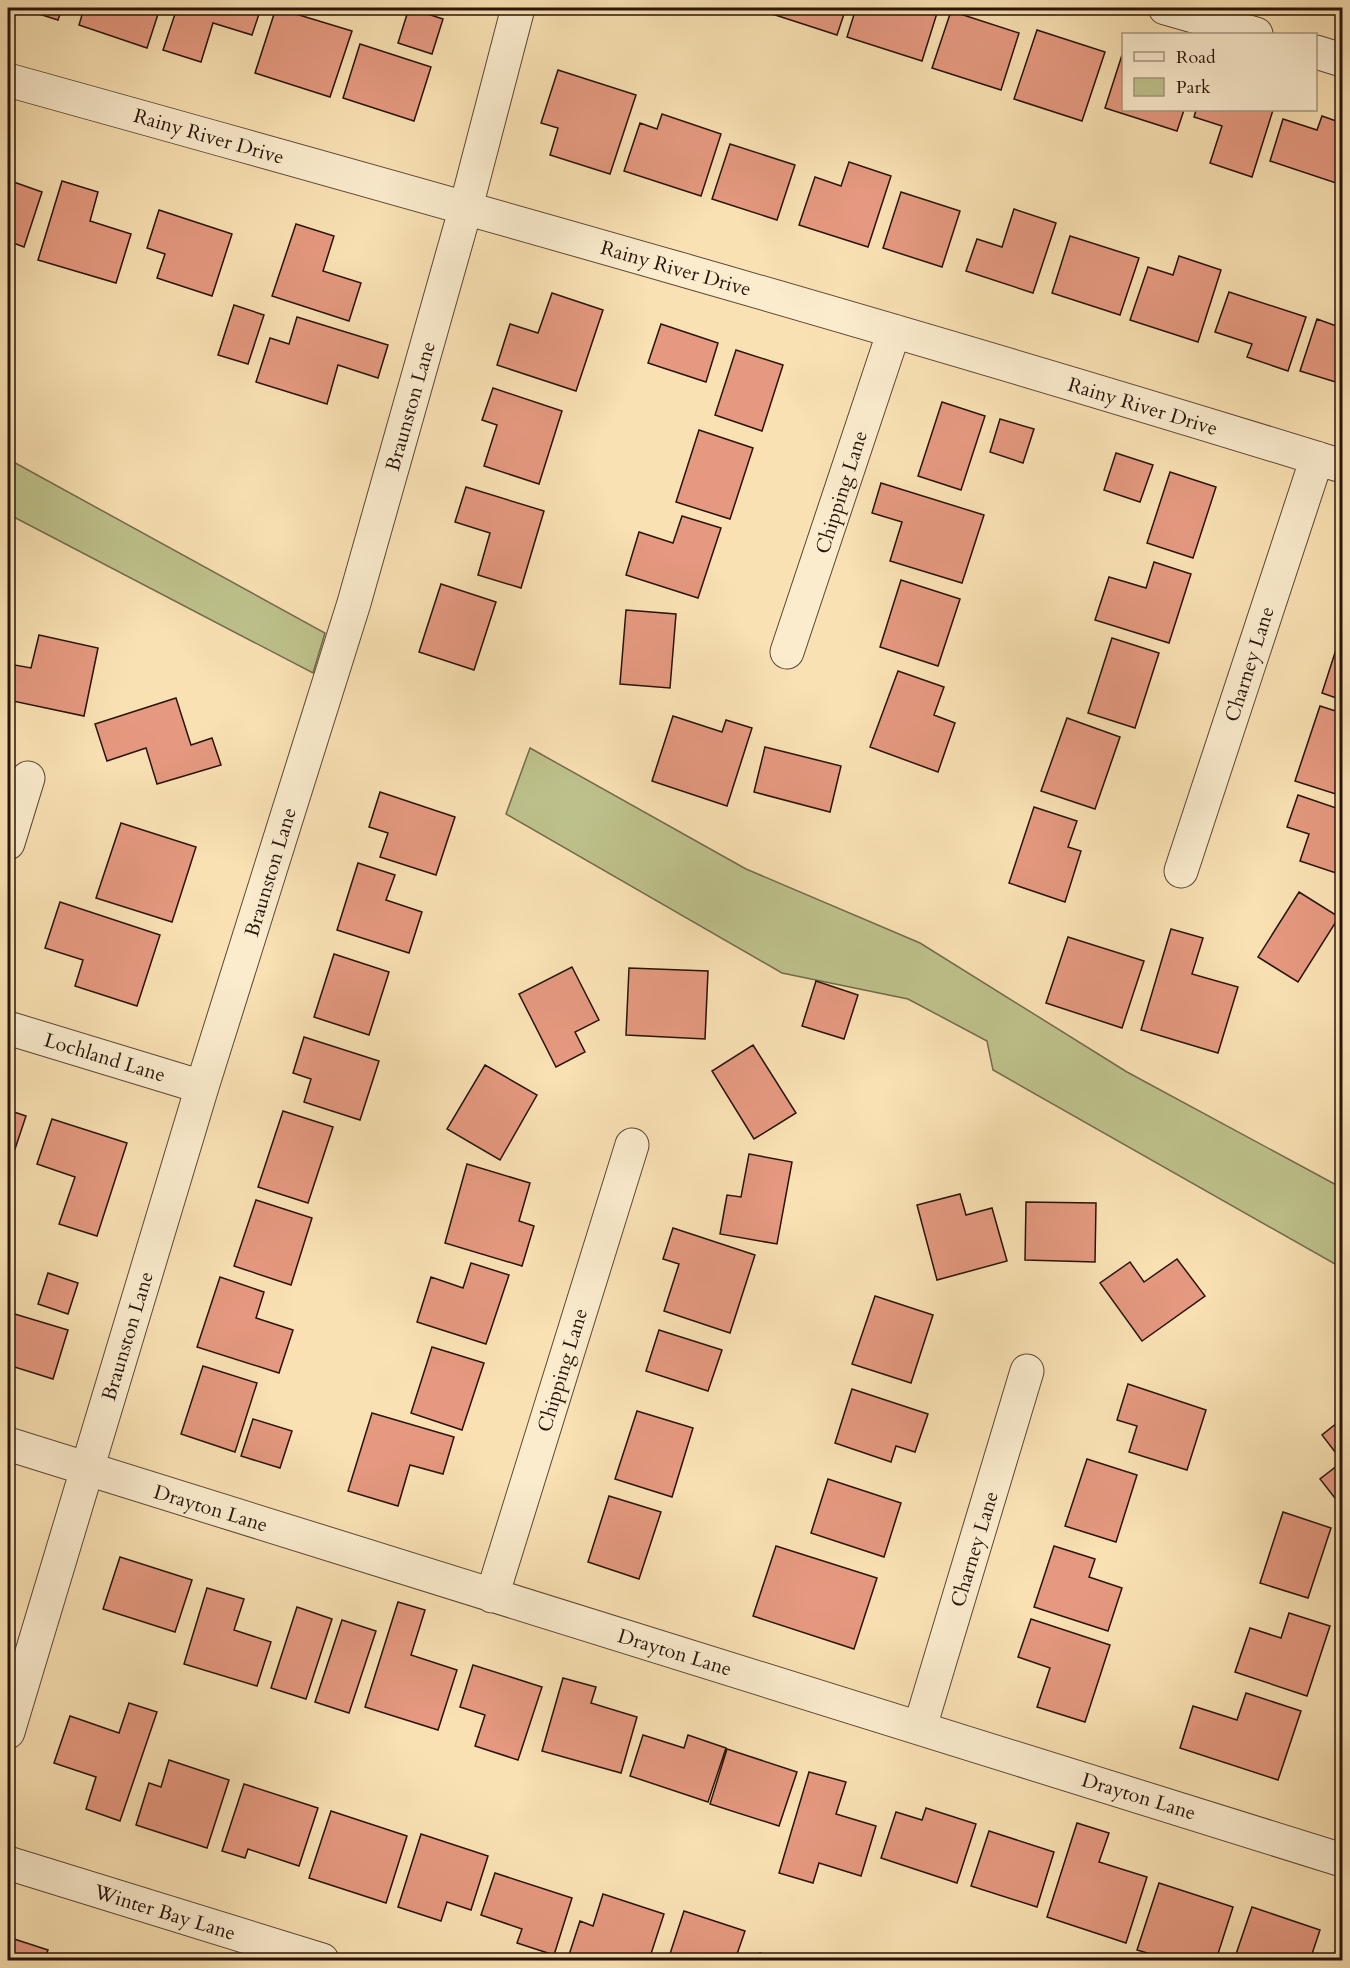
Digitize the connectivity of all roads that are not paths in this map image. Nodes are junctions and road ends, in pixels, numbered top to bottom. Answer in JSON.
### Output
{"nodes":[{"id":1,"x":518,"y":8,"type":"edge"},
{"id":2,"x":1165,"y":8,"type":"edge"},
{"id":3,"x":1252,"y":33,"type":"edge"},
{"id":4,"x":1317,"y":52,"type":"edge"},
{"id":5,"x":1342,"y":60,"type":"edge"},
{"id":6,"x":8,"y":80,"type":"edge"},
{"id":7,"x":466,"y":207,"type":"junction"},
{"id":8,"x":894,"y":331,"type":"junction"},
{"id":9,"x":1330,"y":462,"type":"edge"},
{"id":10,"x":787,"y":652,"type":"dead end"},
{"id":11,"x":28,"y":778,"type":"dead end"},
{"id":12,"x":8,"y":843,"type":"edge"},
{"id":13,"x":1181,"y":871,"type":"dead end"},
{"id":14,"x":8,"y":1028,"type":"edge"},
{"id":15,"x":202,"y":1087,"type":"junction"},
{"id":16,"x":632,"y":1145,"type":"dead end"},
{"id":17,"x":1027,"y":1371,"type":"dead end"},
{"id":18,"x":8,"y":1444,"type":"edge"},
{"id":19,"x":87,"y":1469,"type":"junction"},
{"id":20,"x":492,"y":1596,"type":"junction"},
{"id":21,"x":920,"y":1727,"type":"junction"},
{"id":22,"x":8,"y":1732,"type":"edge"},
{"id":23,"x":1342,"y":1860,"type":"edge"},
{"id":24,"x":8,"y":1863,"type":"edge"},
{"id":25,"x":322,"y":1960,"type":"edge"}],
"edges":[{"from":1,"to":7,"type":"street","name":"Braunston Lane"},
{"from":2,"to":3,"type":"street"},
{"from":4,"to":5,"type":"street"},
{"from":6,"to":7,"type":"street","name":"Rainy River Drive"},
{"from":7,"to":8,"type":"street","name":"Rainy River Drive"},
{"from":7,"to":15,"type":"street","name":"Braunston Lane"},
{"from":8,"to":9,"type":"street","name":"Rainy River Drive"},
{"from":8,"to":10,"type":"street","name":"Chipping Lane"},
{"from":9,"to":13,"type":"street","name":"Charney Lane"},
{"from":11,"to":12,"type":"street"},
{"from":14,"to":15,"type":"street","name":"Lochland Lane"},
{"from":15,"to":19,"type":"street","name":"Braunston Lane"},
{"from":16,"to":20,"type":"street","name":"Chipping Lane"},
{"from":17,"to":21,"type":"street","name":"Charney Lane"},
{"from":18,"to":19,"type":"street","name":"Drayton Lane"},
{"from":19,"to":20,"type":"street","name":"Drayton Lane"},
{"from":19,"to":22,"type":"street","name":"Braunston Lane"},
{"from":20,"to":21,"type":"street","name":"Drayton Lane"},
{"from":21,"to":23,"type":"street","name":"Drayton Lane"},
{"from":24,"to":25,"type":"street","name":"Winter Bay Lane"}]}
